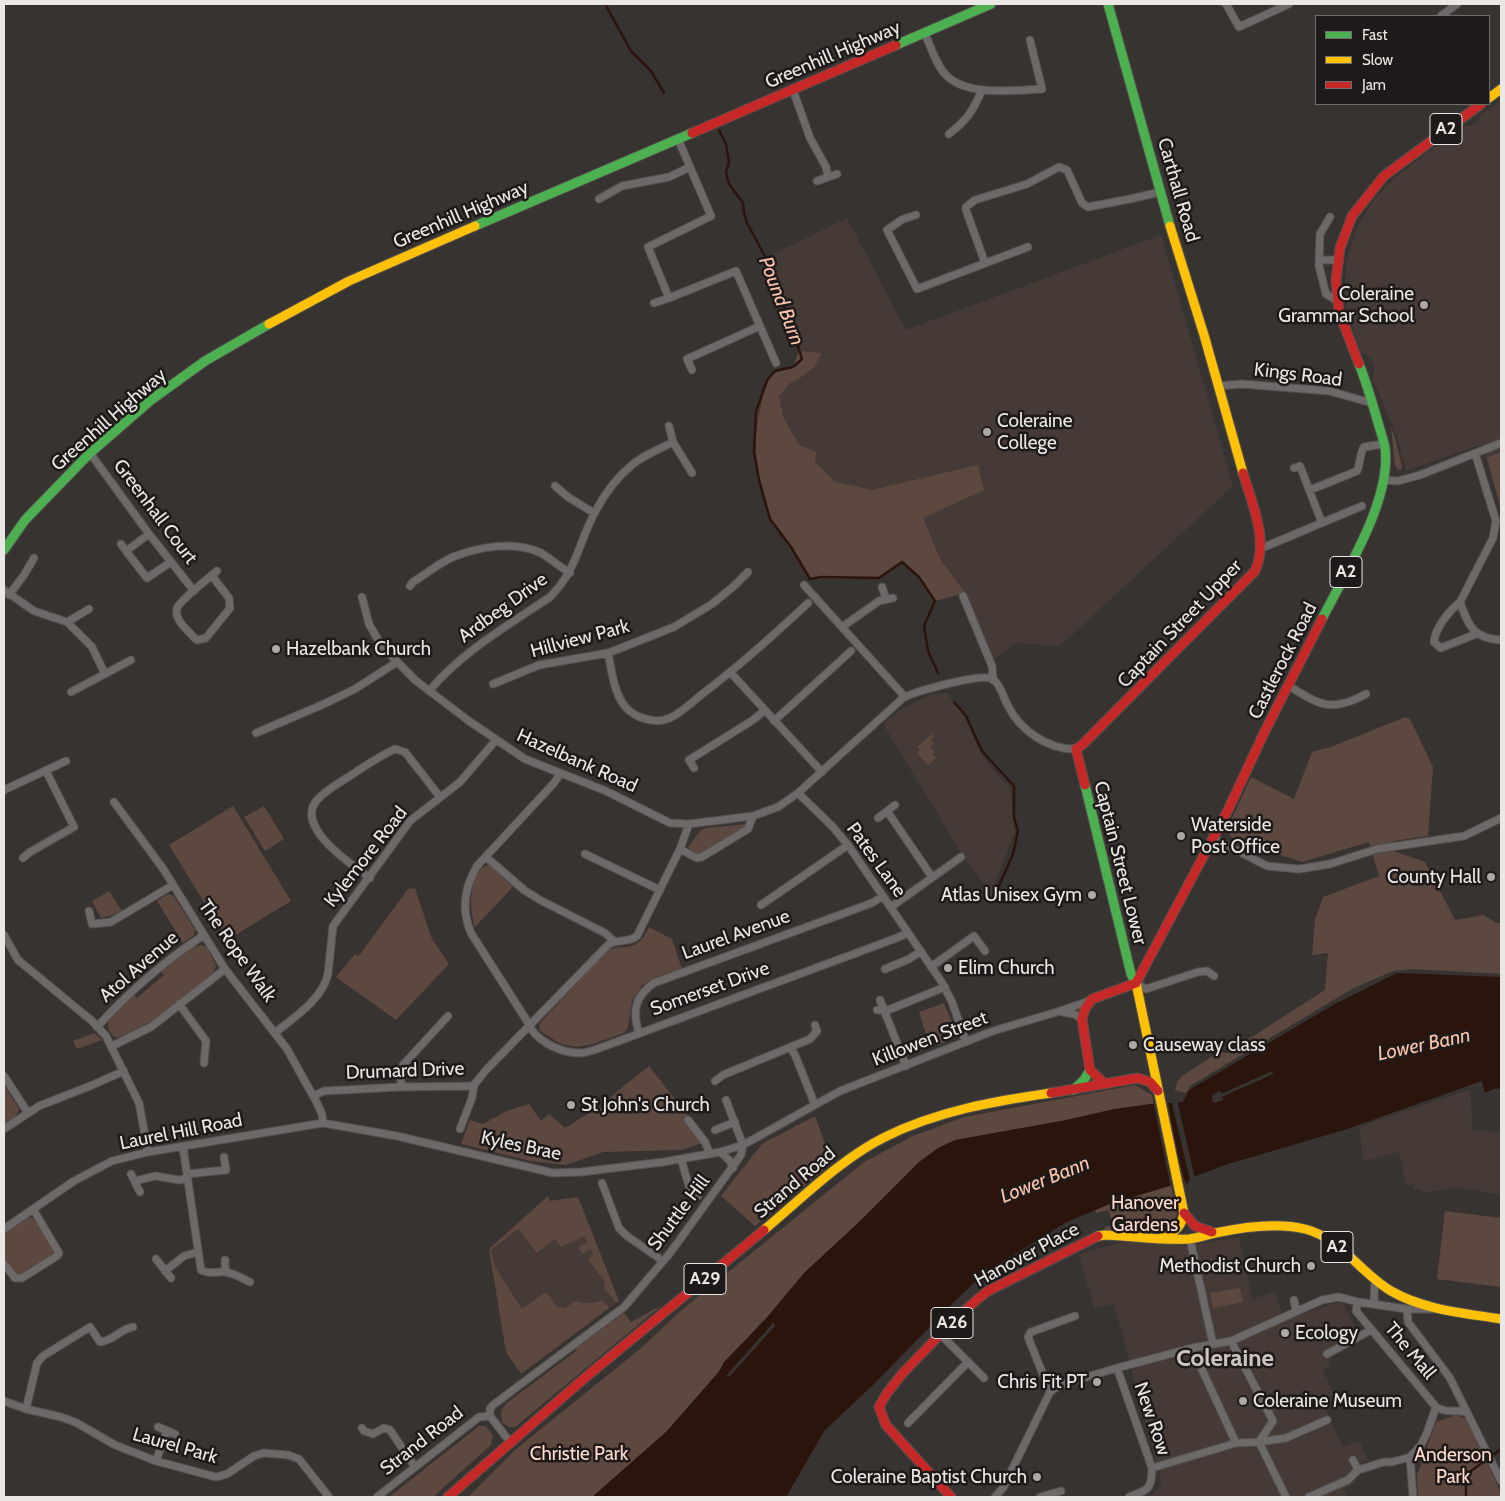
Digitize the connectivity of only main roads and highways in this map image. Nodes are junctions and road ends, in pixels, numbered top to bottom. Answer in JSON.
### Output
{"nodes":[{"id":1,"x":992,"y":4,"type":"edge"},
{"id":2,"x":1108,"y":4,"type":"edge"},
{"id":3,"x":1480,"y":105,"type":"edge"},
{"id":4,"x":1218,"y":386,"type":"joint"},
{"id":5,"x":4,"y":550,"type":"edge"},
{"id":6,"x":1076,"y":749,"type":"joint"},
{"id":7,"x":1136,"y":983,"type":"junction"},
{"id":8,"x":1153,"y":1063,"type":"junction"},
{"id":9,"x":1090,"y":1070,"type":"junction"},
{"id":10,"x":1138,"y":1078,"type":"junction"},
{"id":11,"x":1153,"y":1081,"type":"junction"},
{"id":12,"x":1105,"y":1084,"type":"junction"},
{"id":13,"x":1072,"y":1090,"type":"junction"},
{"id":14,"x":1158,"y":1091,"type":"joint"},
{"id":15,"x":1184,"y":1212,"type":"junction"},
{"id":16,"x":1215,"y":1233,"type":"junction"},
{"id":17,"x":1160,"y":1238,"type":"junction"},
{"id":18,"x":1190,"y":1239,"type":"joint"},
{"id":19,"x":1501,"y":1319,"type":"edge"},
{"id":20,"x":448,"y":1497,"type":"edge"},
{"id":21,"x":951,"y":1497,"type":"edge"}],
"edges":[{"from":1,"to":5,"type":"main road","name":"Greenhill Highway"},
{"from":2,"to":4,"type":"main road","name":"Carthall Road"},
{"from":3,"to":7,"type":"main road","name":"Castlerock Road","number":"A2"},
{"from":4,"to":6,"type":"main road","name":"Captain Street Upper"},
{"from":6,"to":7,"type":"main road","name":"Captain Street Lower"},
{"from":7,"to":8,"type":"main road","name":"Captain Street Lower"},
{"from":7,"to":9,"type":"main road","name":"Killowen Street"},
{"from":8,"to":10,"type":"main road"},
{"from":8,"to":11,"type":"main road","name":"Captain Street Lower"},
{"from":9,"to":12,"type":"main road"},
{"from":9,"to":13,"type":"main road"},
{"from":10,"to":11,"type":"main road","name":"Strand Road","number":"A29"},
{"from":10,"to":12,"type":"main road","name":"Strand Road","number":"A29"},
{"from":11,"to":14,"type":"main road","name":"Strand Road","number":"A29"},
{"from":12,"to":13,"type":"main road","name":"Strand Road","number":"A29"},
{"from":13,"to":20,"type":"main road","name":"Strand Road","number":"A29"},
{"from":14,"to":15,"type":"main road","number":"A2"},
{"from":15,"to":16,"type":"main road","number":"A2"},
{"from":15,"to":17,"type":"main road"},
{"from":16,"to":18,"type":"main road","number":"A2"},
{"from":16,"to":19,"type":"main road","number":"A2"},
{"from":17,"to":18,"type":"main road","name":"Hanover Place","number":"A26"},
{"from":17,"to":21,"type":"main road","name":"Hanover Place","number":"A26"}]}
